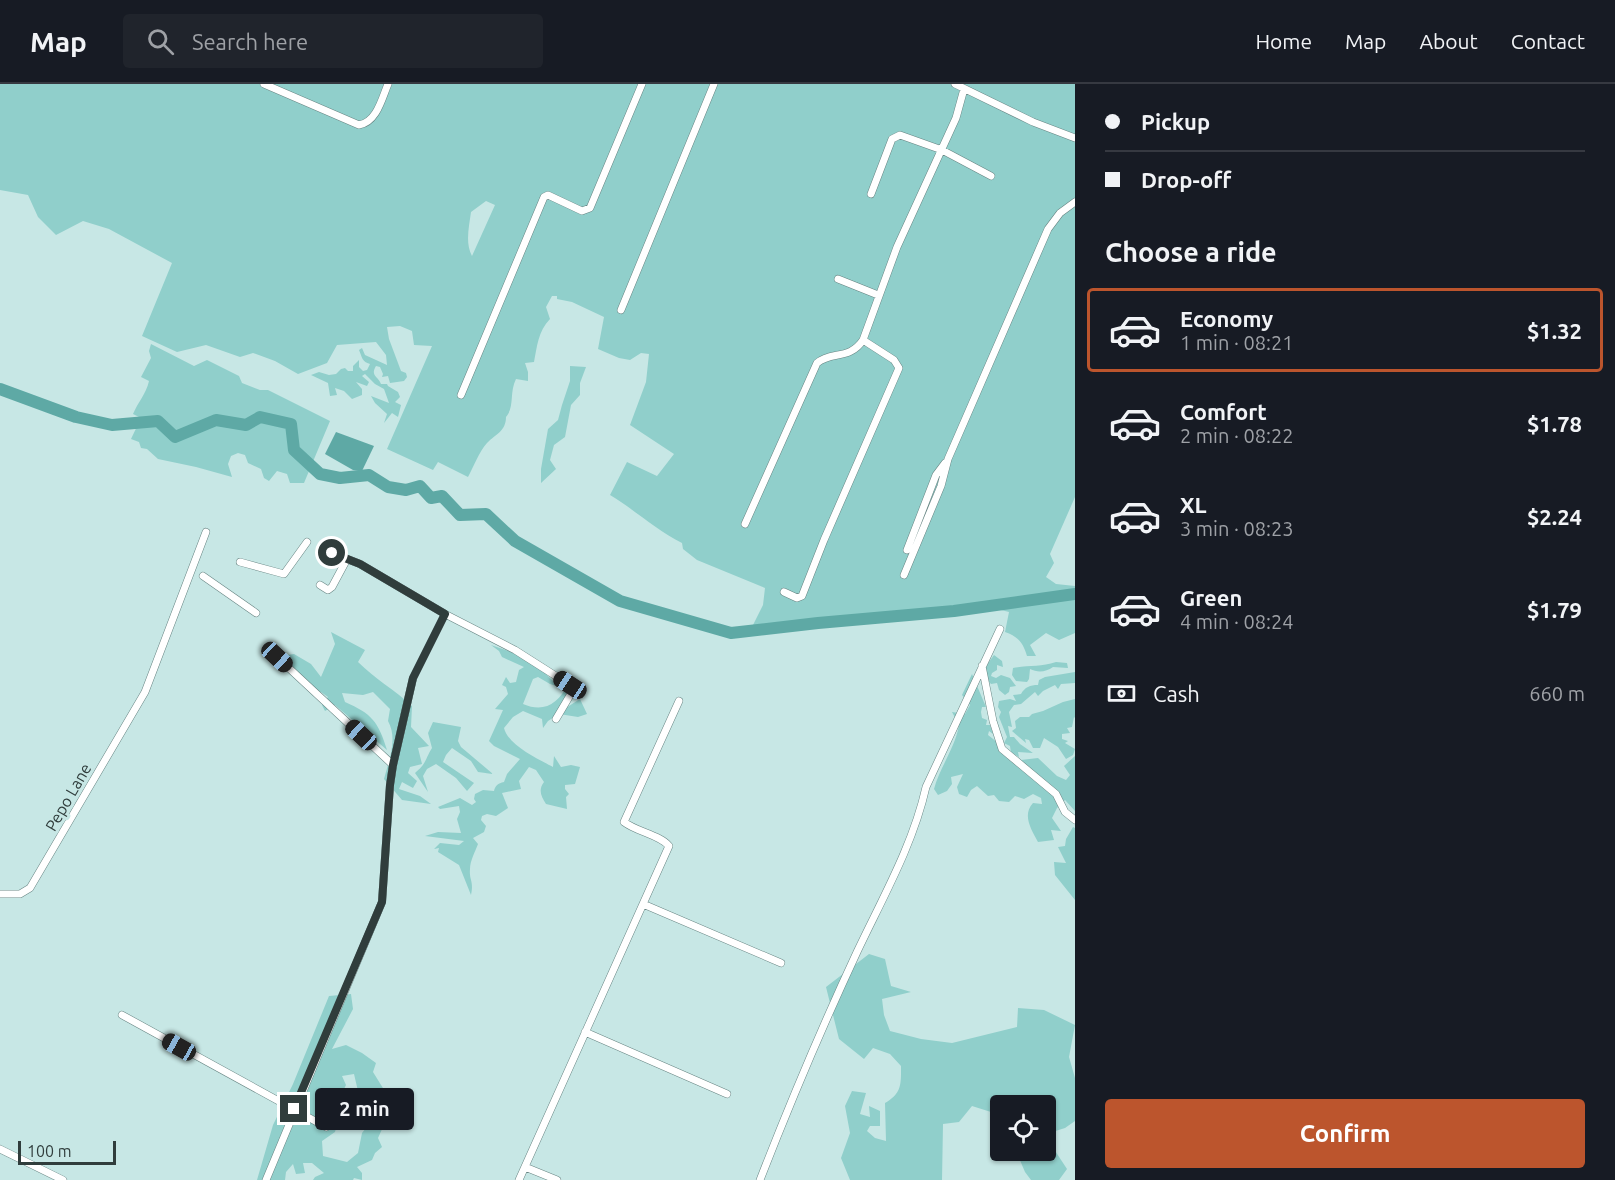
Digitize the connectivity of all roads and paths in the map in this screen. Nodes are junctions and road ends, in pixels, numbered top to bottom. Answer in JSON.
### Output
{"nodes":[{"id":1,"x":264,"y":84,"type":"edge"},
{"id":2,"x":388,"y":84,"type":"edge"},
{"id":3,"x":642,"y":84,"type":"edge"},
{"id":4,"x":714,"y":84,"type":"edge"},
{"id":5,"x":955,"y":84,"type":"edge"},
{"id":6,"x":964,"y":88,"type":"junction"},
{"id":7,"x":1075,"y":138,"type":"edge"},
{"id":8,"x":942,"y":150,"type":"junction"},
{"id":9,"x":991,"y":176,"type":"dead end"},
{"id":10,"x":872,"y":194,"type":"dead end"},
{"id":11,"x":1075,"y":202,"type":"edge"},
{"id":12,"x":838,"y":279,"type":"dead end"},
{"id":13,"x":878,"y":295,"type":"junction"},
{"id":14,"x":621,"y":310,"type":"dead end"},
{"id":15,"x":863,"y":340,"type":"junction"},
{"id":16,"x":461,"y":395,"type":"dead end"},
{"id":17,"x":948,"y":459,"type":"junction"},
{"id":18,"x":746,"y":524,"type":"dead end"},
{"id":19,"x":206,"y":532,"type":"dead end"},
{"id":20,"x":306,"y":542,"type":"dead end"},
{"id":21,"x":907,"y":550,"type":"dead end"},
{"id":22,"x":332,"y":553,"type":"dead end"},
{"id":23,"x":347,"y":559,"type":"junction"},
{"id":24,"x":240,"y":562,"type":"dead end"},
{"id":25,"x":904,"y":575,"type":"dead end"},
{"id":26,"x":202,"y":576,"type":"dead end"},
{"id":27,"x":320,"y":585,"type":"dead end"},
{"id":28,"x":784,"y":592,"type":"dead end"},
{"id":29,"x":256,"y":613,"type":"dead end"},
{"id":30,"x":445,"y":614,"type":"junction"},
{"id":31,"x":1000,"y":629,"type":"dead end"},
{"id":32,"x":277,"y":657,"type":"dead end"},
{"id":33,"x":982,"y":666,"type":"junction"},
{"id":34,"x":679,"y":701,"type":"dead end"},
{"id":35,"x":556,"y":719,"type":"dead end"},
{"id":36,"x":393,"y":765,"type":"junction"},
{"id":37,"x":1075,"y":820,"type":"edge"},
{"id":38,"x":0,"y":894,"type":"edge"},
{"id":39,"x":643,"y":904,"type":"junction"},
{"id":40,"x":781,"y":963,"type":"dead end"},
{"id":41,"x":122,"y":1015,"type":"dead end"},
{"id":42,"x":585,"y":1032,"type":"junction"},
{"id":43,"x":727,"y":1094,"type":"dead end"},
{"id":44,"x":294,"y":1109,"type":"junction"},
{"id":45,"x":326,"y":1127,"type":"dead end"},
{"id":46,"x":0,"y":1149,"type":"edge"},
{"id":47,"x":525,"y":1167,"type":"junction"},
{"id":48,"x":63,"y":1180,"type":"edge"},
{"id":49,"x":266,"y":1180,"type":"edge"},
{"id":50,"x":519,"y":1180,"type":"edge"},
{"id":51,"x":557,"y":1180,"type":"edge"},
{"id":52,"x":760,"y":1180,"type":"edge"}],
"edges":[{"from":1,"to":2,"type":"street"},
{"from":3,"to":16,"type":"street"},
{"from":4,"to":14,"type":"street"},
{"from":5,"to":6,"type":"street"},
{"from":6,"to":7,"type":"street"},
{"from":6,"to":8,"type":"street"},
{"from":8,"to":9,"type":"street"},
{"from":8,"to":10,"type":"street"},
{"from":8,"to":13,"type":"street"},
{"from":11,"to":17,"type":"street"},
{"from":12,"to":13,"type":"street"},
{"from":13,"to":15,"type":"street"},
{"from":15,"to":18,"type":"street"},
{"from":15,"to":28,"type":"street"},
{"from":17,"to":21,"type":"street"},
{"from":17,"to":25,"type":"street"},
{"from":19,"to":38,"type":"street","name":"Pepo Lane"},
{"from":20,"to":24,"type":"street"},
{"from":22,"to":23,"type":"street"},
{"from":23,"to":27,"type":"street"},
{"from":23,"to":30,"type":"street"},
{"from":26,"to":29,"type":"street"},
{"from":30,"to":35,"type":"street"},
{"from":30,"to":36,"type":"street"},
{"from":31,"to":33,"type":"street"},
{"from":32,"to":36,"type":"street"},
{"from":33,"to":37,"type":"street"},
{"from":33,"to":52,"type":"street"},
{"from":34,"to":39,"type":"street"},
{"from":36,"to":44,"type":"street"},
{"from":39,"to":40,"type":"street"},
{"from":39,"to":42,"type":"street"},
{"from":41,"to":44,"type":"street"},
{"from":42,"to":43,"type":"street"},
{"from":42,"to":47,"type":"street"},
{"from":44,"to":45,"type":"street"},
{"from":44,"to":49,"type":"street"},
{"from":46,"to":48,"type":"street"},
{"from":47,"to":50,"type":"street"},
{"from":47,"to":51,"type":"street"}]}
